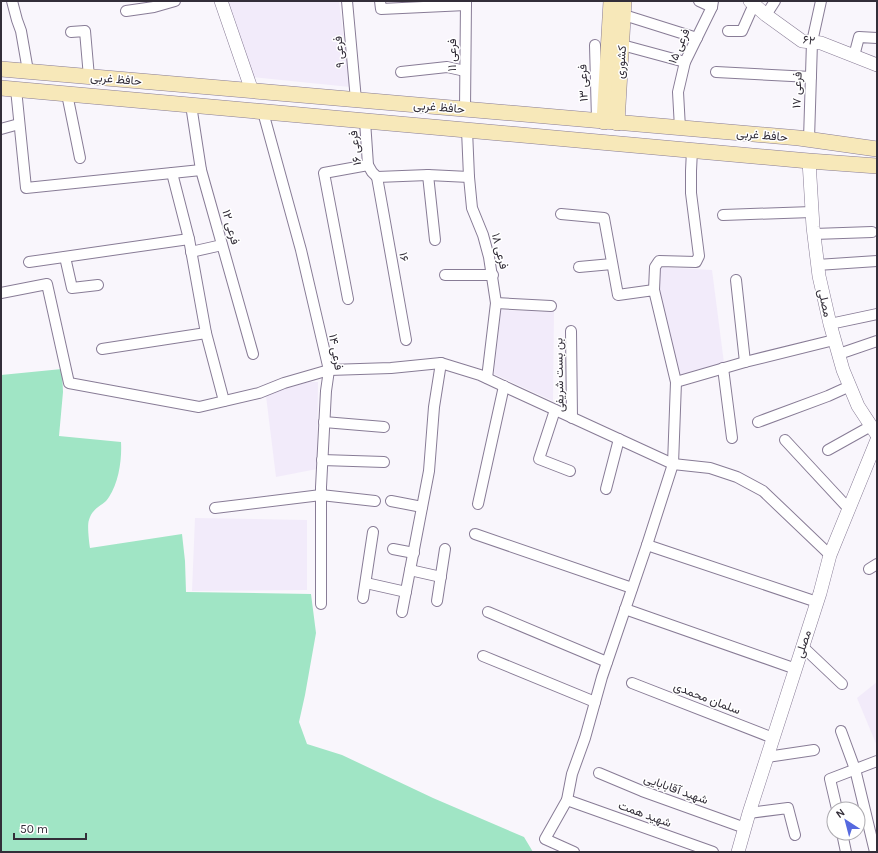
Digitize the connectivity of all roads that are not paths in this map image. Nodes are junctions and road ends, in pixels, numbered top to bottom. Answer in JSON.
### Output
{"nodes":[{"id":1,"x":12,"y":1,"type":"edge"},
{"id":2,"x":175,"y":1,"type":"edge"},
{"id":3,"x":221,"y":1,"type":"edge"},
{"id":4,"x":347,"y":1,"type":"edge"},
{"id":5,"x":380,"y":1,"type":"edge"},
{"id":6,"x":612,"y":1,"type":"edge"},
{"id":7,"x":699,"y":1,"type":"edge"},
{"id":8,"x":776,"y":1,"type":"edge"},
{"id":9,"x":821,"y":1,"type":"edge"},
{"id":10,"x":466,"y":3,"type":"edge"},
{"id":11,"x":752,"y":3,"type":"edge"},
{"id":12,"x":153,"y":4,"type":"edge"},
{"id":13,"x":422,"y":4,"type":"edge"},
{"id":14,"x":712,"y":4,"type":"edge"},
{"id":15,"x":624,"y":8,"type":"edge"},
{"id":16,"x":126,"y":11,"type":"dead end"},
{"id":17,"x":766,"y":15,"type":"junction"},
{"id":18,"x":728,"y":31,"type":"dead end"},
{"id":19,"x":71,"y":32,"type":"dead end"},
{"id":20,"x":697,"y":38,"type":"junction"},
{"id":21,"x":877,"y":38,"type":"edge"},
{"id":22,"x":812,"y":42,"type":"junction"},
{"id":23,"x":595,"y":45,"type":"dead end"},
{"id":24,"x":622,"y":45,"type":"junction"},
{"id":25,"x":854,"y":56,"type":"junction"},
{"id":26,"x":685,"y":62,"type":"junction"},
{"id":27,"x":877,"y":65,"type":"edge"},
{"id":28,"x":1,"y":69,"type":"edge"},
{"id":29,"x":465,"y":71,"type":"junction"},
{"id":30,"x":28,"y":72,"type":"junction"},
{"id":31,"x":401,"y":72,"type":"dead end"},
{"id":32,"x":716,"y":72,"type":"dead end"},
{"id":33,"x":88,"y":77,"type":"junction"},
{"id":34,"x":811,"y":77,"type":"junction"},
{"id":35,"x":111,"y":78,"type":"junction"},
{"id":36,"x":8,"y":89,"type":"edge"},
{"id":37,"x":252,"y":91,"type":"junction"},
{"id":38,"x":67,"y":94,"type":"junction"},
{"id":39,"x":108,"y":98,"type":"junction"},
{"id":40,"x":356,"y":100,"type":"junction"},
{"id":41,"x":191,"y":105,"type":"junction"},
{"id":42,"x":465,"y":109,"type":"junction"},
{"id":43,"x":263,"y":112,"type":"junction"},
{"id":44,"x":556,"y":117,"type":"junction"},
{"id":45,"x":364,"y":121,"type":"junction"},
{"id":46,"x":601,"y":121,"type":"junction"},
{"id":47,"x":20,"y":124,"type":"junction"},
{"id":48,"x":680,"y":128,"type":"junction"},
{"id":49,"x":1,"y":129,"type":"edge"},
{"id":50,"x":467,"y":130,"type":"junction"},
{"id":51,"x":554,"y":138,"type":"junction"},
{"id":52,"x":581,"y":140,"type":"junction"},
{"id":53,"x":809,"y":140,"type":"junction"},
{"id":54,"x":877,"y":149,"type":"edge"},
{"id":55,"x":692,"y":150,"type":"junction"},
{"id":56,"x":80,"y":158,"type":"dead end"},
{"id":57,"x":808,"y":161,"type":"junction"},
{"id":58,"x":877,"y":166,"type":"edge"},
{"id":59,"x":201,"y":170,"type":"junction"},
{"id":60,"x":372,"y":171,"type":"junction"},
{"id":61,"x":172,"y":173,"type":"junction"},
{"id":62,"x":428,"y":175,"type":"junction"},
{"id":63,"x":469,"y":177,"type":"junction"},
{"id":64,"x":812,"y":212,"type":"junction"},
{"id":65,"x":561,"y":214,"type":"dead end"},
{"id":66,"x":723,"y":215,"type":"dead end"},
{"id":67,"x":872,"y":232,"type":"dead end"},
{"id":68,"x":814,"y":234,"type":"junction"},
{"id":69,"x":189,"y":239,"type":"junction"},
{"id":70,"x":435,"y":240,"type":"dead end"},
{"id":71,"x":222,"y":245,"type":"junction"},
{"id":72,"x":191,"y":252,"type":"junction"},
{"id":73,"x":65,"y":257,"type":"junction"},
{"id":74,"x":877,"y":260,"type":"edge"},
{"id":75,"x":30,"y":262,"type":"dead end"},
{"id":76,"x":612,"y":264,"type":"junction"},
{"id":77,"x":817,"y":265,"type":"junction"},
{"id":78,"x":579,"y":267,"type":"dead end"},
{"id":79,"x":445,"y":275,"type":"dead end"},
{"id":80,"x":493,"y":275,"type":"junction"},
{"id":81,"x":736,"y":280,"type":"dead end"},
{"id":82,"x":98,"y":285,"type":"dead end"},
{"id":83,"x":654,"y":290,"type":"junction"},
{"id":84,"x":1,"y":293,"type":"edge"},
{"id":85,"x":348,"y":299,"type":"dead end"},
{"id":86,"x":496,"y":303,"type":"junction"},
{"id":87,"x":551,"y":306,"type":"dead end"},
{"id":88,"x":877,"y":314,"type":"edge"},
{"id":89,"x":830,"y":324,"type":"junction"},
{"id":90,"x":571,"y":331,"type":"dead end"},
{"id":91,"x":206,"y":333,"type":"junction"},
{"id":92,"x":406,"y":340,"type":"dead end"},
{"id":93,"x":834,"y":340,"type":"junction"},
{"id":94,"x":877,"y":341,"type":"edge"},
{"id":95,"x":102,"y":349,"type":"dead end"},
{"id":96,"x":253,"y":354,"type":"dead end"},
{"id":97,"x":839,"y":354,"type":"junction"},
{"id":98,"x":745,"y":362,"type":"junction"},
{"id":99,"x":441,"y":363,"type":"junction"},
{"id":100,"x":723,"y":368,"type":"junction"},
{"id":101,"x":329,"y":370,"type":"junction"},
{"id":102,"x":487,"y":378,"type":"junction"},
{"id":103,"x":676,"y":382,"type":"junction"},
{"id":104,"x":504,"y":386,"type":"junction"},
{"id":105,"x":850,"y":386,"type":"junction"},
{"id":106,"x":224,"y":401,"type":"junction"},
{"id":107,"x":555,"y":410,"type":"junction"},
{"id":108,"x":572,"y":418,"type":"junction"},
{"id":109,"x":324,"y":422,"type":"junction"},
{"id":110,"x":758,"y":422,"type":"dead end"},
{"id":111,"x":384,"y":427,"type":"dead end"},
{"id":112,"x":874,"y":431,"type":"edge"},
{"id":113,"x":732,"y":438,"type":"dead end"},
{"id":114,"x":619,"y":439,"type":"junction"},
{"id":115,"x":785,"y":440,"type":"dead end"},
{"id":116,"x":877,"y":440,"type":"edge"},
{"id":117,"x":828,"y":450,"type":"dead end"},
{"id":118,"x":322,"y":460,"type":"junction"},
{"id":119,"x":384,"y":462,"type":"dead end"},
{"id":120,"x":673,"y":464,"type":"junction"},
{"id":121,"x":570,"y":471,"type":"dead end"},
{"id":122,"x":606,"y":490,"type":"dead end"},
{"id":123,"x":321,"y":495,"type":"junction"},
{"id":124,"x":391,"y":500,"type":"dead end"},
{"id":125,"x":375,"y":501,"type":"dead end"},
{"id":126,"x":478,"y":504,"type":"dead end"},
{"id":127,"x":422,"y":507,"type":"junction"},
{"id":128,"x":214,"y":508,"type":"dead end"},
{"id":129,"x":849,"y":509,"type":"junction"},
{"id":130,"x":373,"y":532,"type":"dead end"},
{"id":131,"x":475,"y":534,"type":"dead end"},
{"id":132,"x":647,"y":545,"type":"junction"},
{"id":133,"x":393,"y":549,"type":"dead end"},
{"id":134,"x":445,"y":549,"type":"dead end"},
{"id":135,"x":414,"y":553,"type":"junction"},
{"id":136,"x":830,"y":555,"type":"junction"},
{"id":137,"x":410,"y":570,"type":"junction"},
{"id":138,"x":441,"y":577,"type":"junction"},
{"id":139,"x":366,"y":583,"type":"junction"},
{"id":140,"x":632,"y":588,"type":"junction"},
{"id":141,"x":406,"y":592,"type":"junction"},
{"id":142,"x":363,"y":598,"type":"dead end"},
{"id":143,"x":437,"y":601,"type":"dead end"},
{"id":144,"x":817,"y":602,"type":"junction"},
{"id":145,"x":321,"y":604,"type":"dead end"},
{"id":146,"x":625,"y":609,"type":"junction"},
{"id":147,"x":402,"y":612,"type":"dead end"},
{"id":148,"x":488,"y":612,"type":"dead end"},
{"id":149,"x":803,"y":647,"type":"junction"},
{"id":150,"x":483,"y":656,"type":"dead end"},
{"id":151,"x":607,"y":662,"type":"junction"},
{"id":152,"x":796,"y":669,"type":"junction"},
{"id":153,"x":632,"y":683,"type":"dead end"},
{"id":154,"x":842,"y":684,"type":"dead end"},
{"id":155,"x":595,"y":702,"type":"junction"},
{"id":156,"x":841,"y":730,"type":"dead end"},
{"id":157,"x":773,"y":738,"type":"junction"},
{"id":158,"x":814,"y":750,"type":"dead end"},
{"id":159,"x":767,"y":757,"type":"junction"},
{"id":160,"x":877,"y":762,"type":"edge"},
{"id":161,"x":855,"y":769,"type":"junction"},
{"id":162,"x":599,"y":773,"type":"dead end"},
{"id":163,"x":567,"y":800,"type":"junction"},
{"id":164,"x":834,"y":801,"type":"edge"},
{"id":165,"x":749,"y":813,"type":"junction"},
{"id":166,"x":745,"y":828,"type":"junction"},
{"id":167,"x":795,"y":835,"type":"dead end"},
{"id":168,"x":844,"y":841,"type":"edge"},
{"id":169,"x":574,"y":852,"type":"edge"},
{"id":170,"x":713,"y":852,"type":"edge"},
{"id":171,"x":738,"y":852,"type":"edge"},
{"id":172,"x":846,"y":852,"type":"edge"},
{"id":173,"x":875,"y":852,"type":"edge"}],
"edges":[{"from":1,"to":30,"type":"street"},
{"from":2,"to":12,"type":"street"},
{"from":3,"to":37,"type":"street"},
{"from":4,"to":40,"type":"street","name":"فرعی ۹"},
{"from":5,"to":13,"type":"street"},
{"from":6,"to":46,"type":"main road","name":"کشوری"},
{"from":7,"to":14,"type":"street"},
{"from":8,"to":17,"type":"street"},
{"from":9,"to":22,"type":"street","name":"فرعی ۱۷"},
{"from":10,"to":13,"type":"street"},
{"from":10,"to":29,"type":"street","name":"فرعی ۱۱"},
{"from":11,"to":17,"type":"street","name":"۶۲"},
{"from":11,"to":18,"type":"street"},
{"from":12,"to":16,"type":"street"},
{"from":14,"to":20,"type":"street","name":"فرعی ۱۵"},
{"from":15,"to":20,"type":"street"},
{"from":15,"to":24,"type":"main road","name":"کشوری"},
{"from":17,"to":22,"type":"street","name":"۶۲"},
{"from":19,"to":33,"type":"street"},
{"from":20,"to":26,"type":"street","name":"فرعی ۱۵"},
{"from":21,"to":25,"type":"street"},
{"from":22,"to":25,"type":"street","name":"۶۲"},
{"from":22,"to":34,"type":"street","name":"فرعی ۱۷"},
{"from":23,"to":46,"type":"street","name":"فرعی ۱۳"},
{"from":24,"to":26,"type":"street"},
{"from":24,"to":46,"type":"main road","name":"کشوری"},
{"from":25,"to":27,"type":"street","name":"۶۲"},
{"from":26,"to":48,"type":"street","name":"فرعی ۱۵"},
{"from":28,"to":30,"type":"main road","name":"حافظ غربی"},
{"from":29,"to":31,"type":"street"},
{"from":29,"to":42,"type":"street","name":"فرعی ۱۱"},
{"from":30,"to":33,"type":"main road","name":"حافظ غربی"},
{"from":32,"to":34,"type":"street"},
{"from":33,"to":35,"type":"main road","name":"حافظ غربی"},
{"from":34,"to":53,"type":"street","name":"فرعی ۱۷"},
{"from":35,"to":37,"type":"main road","name":"حافظ غربی"},
{"from":35,"to":39,"type":"main road"},
{"from":36,"to":38,"type":"main road","name":"حافظ غربی"},
{"from":36,"to":47,"type":"street"},
{"from":37,"to":40,"type":"main road","name":"حافظ غربی"},
{"from":38,"to":39,"type":"main road","name":"حافظ غربی"},
{"from":38,"to":56,"type":"street"},
{"from":39,"to":41,"type":"main road","name":"حافظ غربی"},
{"from":40,"to":42,"type":"main road","name":"حافظ غربی"},
{"from":41,"to":43,"type":"main road","name":"حافظ غربی"},
{"from":41,"to":59,"type":"street","name":"فرعی ۱۲"},
{"from":42,"to":44,"type":"main road","name":"حافظ غربی"},
{"from":43,"to":45,"type":"main road","name":"حافظ غربی"},
{"from":43,"to":101,"type":"street","name":"فرعی ۱۴"},
{"from":44,"to":46,"type":"main road","name":"حافظ غربی"},
{"from":44,"to":51,"type":"main road"},
{"from":45,"to":50,"type":"main road","name":"حافظ غربی"},
{"from":45,"to":60,"type":"street","name":"فرعی ۱۶"},
{"from":46,"to":48,"type":"main road","name":"حافظ غربی"},
{"from":46,"to":52,"type":"main road"},
{"from":47,"to":49,"type":"street"},
{"from":47,"to":61,"type":"street"},
{"from":48,"to":53,"type":"main road","name":"حافظ غربی"},
{"from":50,"to":51,"type":"main road","name":"حافظ غربی"},
{"from":50,"to":63,"type":"street","name":"فرعی ۱۸"},
{"from":51,"to":52,"type":"main road","name":"حافظ غربی"},
{"from":52,"to":55,"type":"main road","name":"حافظ غربی"},
{"from":53,"to":54,"type":"main road","name":"حافظ غربی"},
{"from":55,"to":57,"type":"main road","name":"حافظ غربی"},
{"from":55,"to":83,"type":"street"},
{"from":57,"to":58,"type":"main road","name":"حافظ غربی"},
{"from":57,"to":64,"type":"street","name":"مصلی"},
{"from":59,"to":61,"type":"street"},
{"from":59,"to":71,"type":"street","name":"فرعی ۱۲"},
{"from":60,"to":62,"type":"street"},
{"from":60,"to":85,"type":"street"},
{"from":60,"to":92,"type":"street","name":"۱۶"},
{"from":61,"to":69,"type":"street"},
{"from":62,"to":63,"type":"street"},
{"from":62,"to":70,"type":"street"},
{"from":63,"to":80,"type":"street","name":"فرعی ۱۸"},
{"from":64,"to":66,"type":"street"},
{"from":64,"to":68,"type":"street","name":"مصلی"},
{"from":65,"to":76,"type":"street"},
{"from":67,"to":68,"type":"street"},
{"from":68,"to":77,"type":"street","name":"مصلی"},
{"from":69,"to":72,"type":"street"},
{"from":69,"to":73,"type":"street"},
{"from":71,"to":72,"type":"street"},
{"from":71,"to":96,"type":"street","name":"فرعی ۱۲"},
{"from":72,"to":91,"type":"street"},
{"from":73,"to":75,"type":"street"},
{"from":73,"to":82,"type":"street"},
{"from":74,"to":77,"type":"street"},
{"from":76,"to":78,"type":"street"},
{"from":76,"to":83,"type":"street"},
{"from":77,"to":89,"type":"street","name":"مصلی"},
{"from":79,"to":80,"type":"street"},
{"from":80,"to":86,"type":"street","name":"فرعی ۱۸"},
{"from":81,"to":98,"type":"street"},
{"from":83,"to":103,"type":"street"},
{"from":84,"to":106,"type":"street"},
{"from":86,"to":87,"type":"street"},
{"from":86,"to":102,"type":"street","name":"فرعی ۱۸"},
{"from":88,"to":89,"type":"street"},
{"from":89,"to":93,"type":"street","name":"مصلی"},
{"from":90,"to":108,"type":"street","name":"بن بست شریفی"},
{"from":91,"to":95,"type":"street"},
{"from":91,"to":106,"type":"street"},
{"from":93,"to":97,"type":"street","name":"مصلی"},
{"from":93,"to":98,"type":"street"},
{"from":94,"to":97,"type":"street"},
{"from":97,"to":105,"type":"street","name":"مصلی"},
{"from":98,"to":100,"type":"street"},
{"from":99,"to":101,"type":"street"},
{"from":99,"to":102,"type":"street"},
{"from":99,"to":127,"type":"street"},
{"from":100,"to":103,"type":"street"},
{"from":100,"to":113,"type":"street"},
{"from":101,"to":106,"type":"street"},
{"from":101,"to":109,"type":"street","name":"فرعی ۱۴"},
{"from":102,"to":104,"type":"street"},
{"from":103,"to":120,"type":"street"},
{"from":104,"to":107,"type":"street"},
{"from":104,"to":126,"type":"street"},
{"from":105,"to":110,"type":"street"},
{"from":105,"to":112,"type":"street","name":"مصلی"},
{"from":107,"to":108,"type":"street"},
{"from":107,"to":121,"type":"street"},
{"from":108,"to":114,"type":"street"},
{"from":109,"to":111,"type":"street"},
{"from":109,"to":118,"type":"street","name":"فرعی ۱۴"},
{"from":112,"to":117,"type":"street"},
{"from":114,"to":120,"type":"street"},
{"from":114,"to":122,"type":"street"},
{"from":115,"to":129,"type":"street"},
{"from":116,"to":129,"type":"street","name":"مصلی"},
{"from":118,"to":119,"type":"street"},
{"from":118,"to":123,"type":"street","name":"فرعی ۱۴"},
{"from":120,"to":132,"type":"street"},
{"from":120,"to":136,"type":"street"},
{"from":123,"to":125,"type":"street"},
{"from":123,"to":128,"type":"street"},
{"from":123,"to":145,"type":"street","name":"فرعی ۱۴"},
{"from":124,"to":127,"type":"street"},
{"from":127,"to":135,"type":"street"},
{"from":129,"to":136,"type":"street","name":"مصلی"},
{"from":130,"to":139,"type":"street"},
{"from":131,"to":140,"type":"street"},
{"from":132,"to":140,"type":"street"},
{"from":132,"to":144,"type":"street"},
{"from":133,"to":135,"type":"street"},
{"from":134,"to":138,"type":"street"},
{"from":135,"to":137,"type":"street"},
{"from":136,"to":144,"type":"street","name":"مصلی"},
{"from":137,"to":138,"type":"street"},
{"from":137,"to":141,"type":"street"},
{"from":138,"to":143,"type":"street"},
{"from":139,"to":141,"type":"street"},
{"from":139,"to":142,"type":"street"},
{"from":140,"to":146,"type":"street"},
{"from":141,"to":147,"type":"street"},
{"from":144,"to":149,"type":"street","name":"مصلی"},
{"from":146,"to":151,"type":"street"},
{"from":146,"to":152,"type":"street"},
{"from":148,"to":151,"type":"street"},
{"from":149,"to":152,"type":"street","name":"مصلی"},
{"from":149,"to":154,"type":"street"},
{"from":150,"to":155,"type":"street"},
{"from":151,"to":155,"type":"street"},
{"from":152,"to":157,"type":"street","name":"مصلی"},
{"from":153,"to":157,"type":"street","name":"سلمان محمدی"},
{"from":155,"to":163,"type":"street"},
{"from":156,"to":161,"type":"street"},
{"from":157,"to":159,"type":"street","name":"مصلی"},
{"from":158,"to":159,"type":"street"},
{"from":159,"to":165,"type":"street","name":"مصلی"},
{"from":160,"to":161,"type":"street"},
{"from":161,"to":164,"type":"street"},
{"from":161,"to":173,"type":"street"},
{"from":162,"to":166,"type":"street","name":"شهید آقابابایی"},
{"from":163,"to":169,"type":"street"},
{"from":163,"to":170,"type":"street","name":"شهید همت"},
{"from":165,"to":166,"type":"street","name":"مصلی"},
{"from":165,"to":167,"type":"street"},
{"from":166,"to":171,"type":"street","name":"مصلی"},
{"from":168,"to":172,"type":"street"}]}
